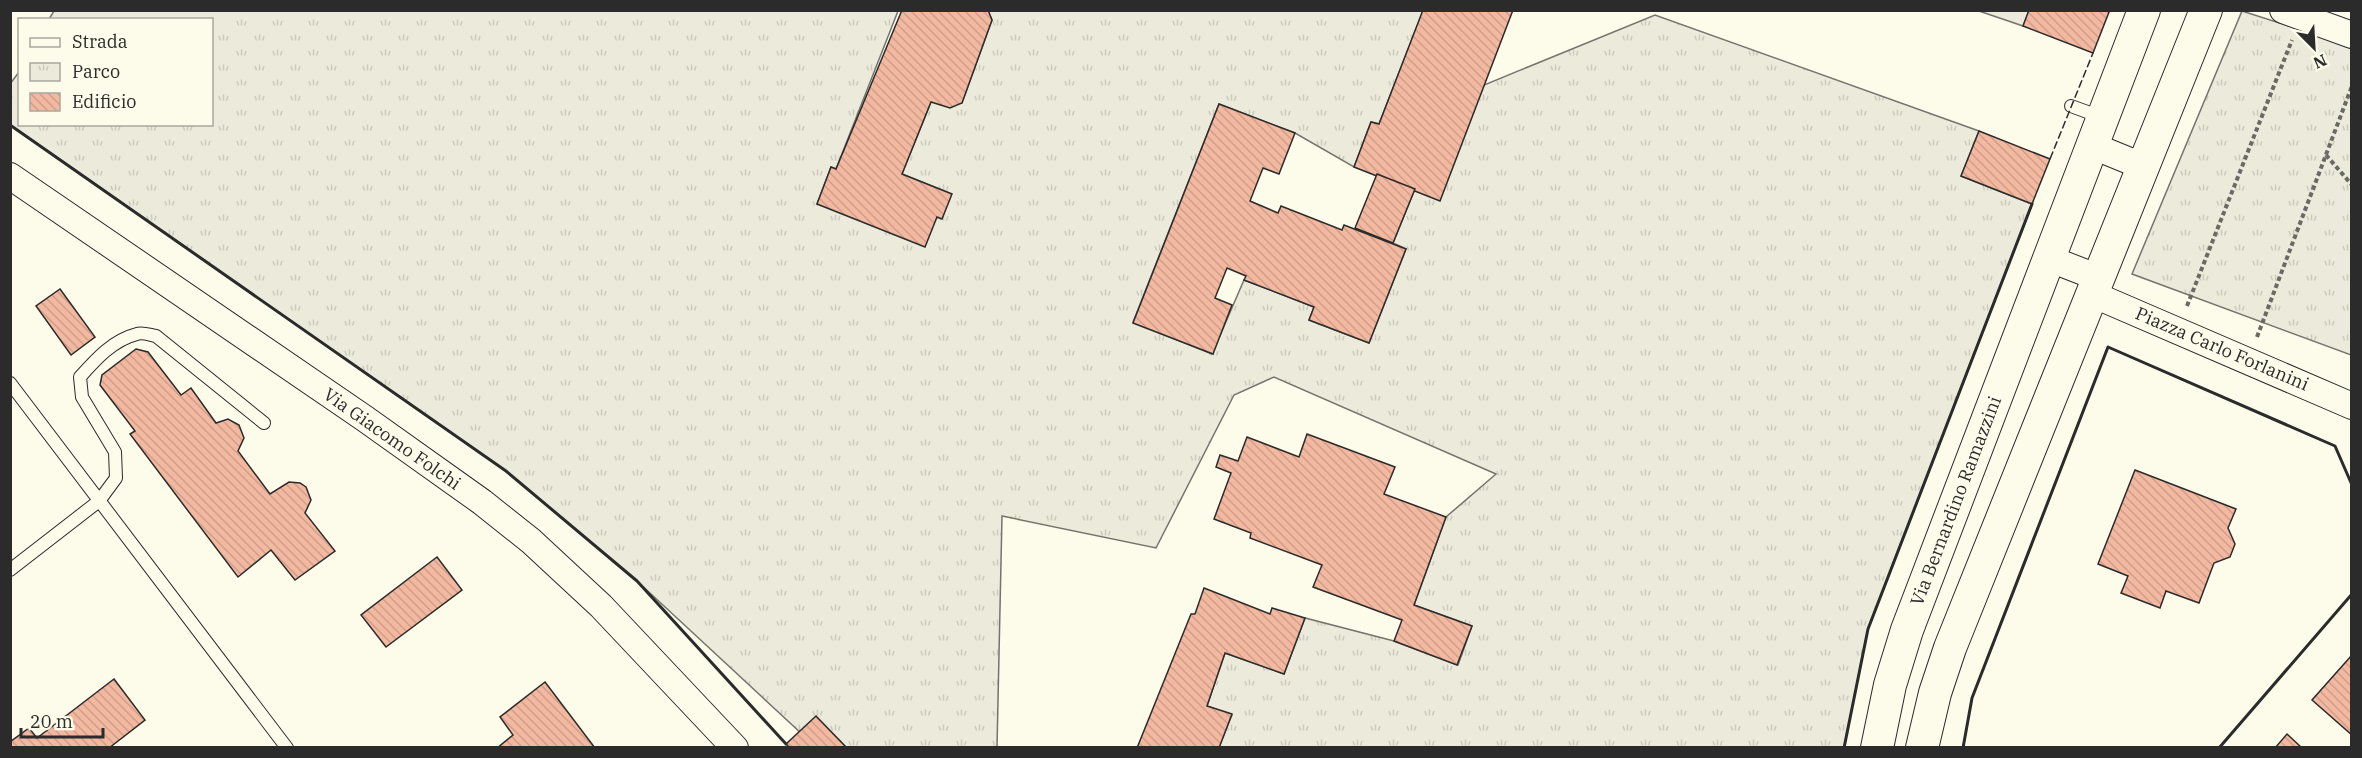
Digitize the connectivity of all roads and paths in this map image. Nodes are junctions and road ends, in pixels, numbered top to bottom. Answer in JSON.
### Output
{"nodes":[{"id":1,"x":2144,"y":10,"type":"edge"},
{"id":2,"x":2206,"y":10,"type":"edge"},
{"id":3,"x":2292,"y":14,"type":"edge"},
{"id":4,"x":2352,"y":34,"type":"edge"},
{"id":5,"x":2352,"y":86,"type":"edge"},
{"id":6,"x":2350,"y":94,"type":"edge"},
{"id":7,"x":2071,"y":106,"type":"dead end"},
{"id":8,"x":2097,"y":132,"type":"junction"},
{"id":9,"x":2326,"y":155,"type":"junction"},
{"id":10,"x":2142,"y":166,"type":"junction"},
{"id":11,"x":10,"y":176,"type":"edge"},
{"id":12,"x":2352,"y":185,"type":"edge"},
{"id":13,"x":2050,"y":259,"type":"junction"},
{"id":14,"x":2095,"y":286,"type":"junction"},
{"id":15,"x":2178,"y":329,"type":"junction"},
{"id":16,"x":2249,"y":360,"type":"junction"},
{"id":17,"x":10,"y":383,"type":"edge"},
{"id":18,"x":2352,"y":406,"type":"edge"},
{"id":19,"x":264,"y":423,"type":"dead end"},
{"id":20,"x":99,"y":501,"type":"junction"},
{"id":21,"x":10,"y":570,"type":"edge"},
{"id":22,"x":730,"y":746,"type":"edge"},
{"id":23,"x":287,"y":747,"type":"edge"},
{"id":24,"x":1878,"y":747,"type":"edge"},
{"id":25,"x":1922,"y":747,"type":"edge"}],
"edges":[{"from":1,"to":8,"type":"street","name":"Via Bernardino Ramazzini"},
{"from":2,"to":10,"type":"street"},
{"from":3,"to":4,"type":"street"},
{"from":3,"to":15,"type":"path"},
{"from":5,"to":6,"type":"path"},
{"from":6,"to":9,"type":"path"},
{"from":7,"to":8,"type":"lane"},
{"from":8,"to":10,"type":"street"},
{"from":8,"to":13,"type":"street","name":"Via Bernardino Ramazzini"},
{"from":9,"to":12,"type":"path"},
{"from":9,"to":16,"type":"path"},
{"from":10,"to":14,"type":"street"},
{"from":11,"to":22,"type":"street","name":"Via Giacomo Folchi"},
{"from":13,"to":14,"type":"street"},
{"from":13,"to":24,"type":"street","name":"Via Bernardino Ramazzini"},
{"from":14,"to":15,"type":"street","name":"Piazza Carlo Forlanini"},
{"from":14,"to":25,"type":"street"},
{"from":15,"to":16,"type":"street","name":"Piazza Carlo Forlanini"},
{"from":16,"to":18,"type":"street","name":"Piazza Carlo Forlanini"},
{"from":17,"to":20,"type":"lane"},
{"from":19,"to":20,"type":"lane"},
{"from":20,"to":21,"type":"lane"},
{"from":20,"to":23,"type":"lane"}]}
